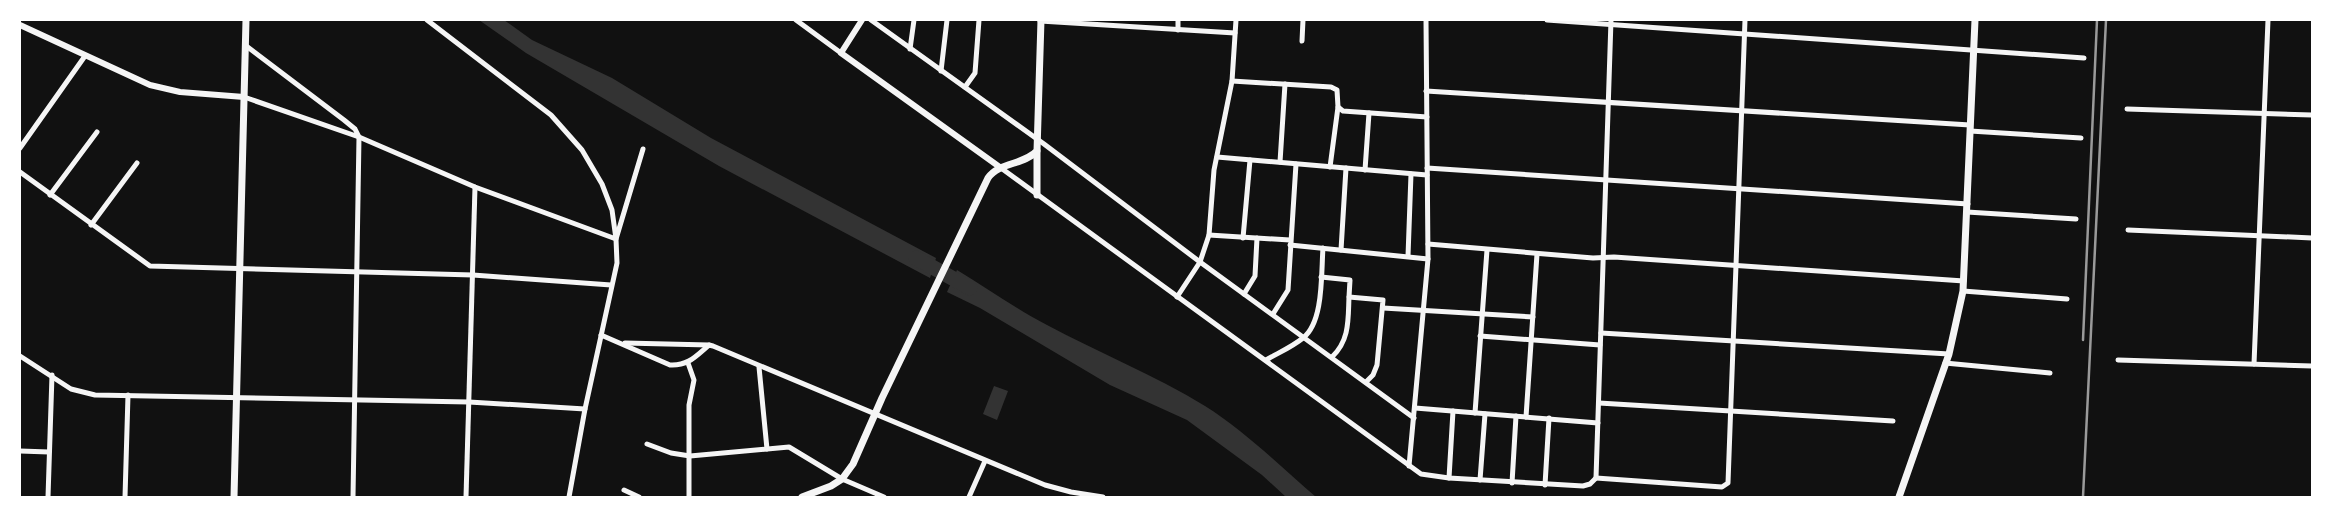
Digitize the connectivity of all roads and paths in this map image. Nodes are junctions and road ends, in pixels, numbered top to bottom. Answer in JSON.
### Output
{"nodes":[{"id":1,"x":246,"y":20,"type":"edge"},
{"id":2,"x":427,"y":20,"type":"edge"},
{"id":3,"x":796,"y":20,"type":"edge"},
{"id":4,"x":862,"y":20,"type":"edge"},
{"id":5,"x":871,"y":20,"type":"edge"},
{"id":6,"x":914,"y":20,"type":"edge"},
{"id":7,"x":947,"y":20,"type":"edge"},
{"id":8,"x":979,"y":20,"type":"edge"},
{"id":9,"x":1040,"y":20,"type":"edge"},
{"id":10,"x":1178,"y":20,"type":"edge"},
{"id":11,"x":1236,"y":20,"type":"edge"},
{"id":12,"x":1303,"y":20,"type":"edge"},
{"id":13,"x":1426,"y":20,"type":"edge"},
{"id":14,"x":1547,"y":20,"type":"edge"},
{"id":15,"x":1744,"y":20,"type":"edge"},
{"id":16,"x":1975,"y":20,"type":"edge"},
{"id":17,"x":2268,"y":20,"type":"edge"},
{"id":18,"x":1611,"y":22,"type":"edge"},
{"id":19,"x":1118,"y":23,"type":"edge"},
{"id":20,"x":20,"y":25,"type":"edge"},
{"id":21,"x":1178,"y":30,"type":"junction"},
{"id":22,"x":1235,"y":33,"type":"junction"},
{"id":23,"x":1744,"y":33,"type":"junction"},
{"id":24,"x":1302,"y":41,"type":"dead end"},
{"id":25,"x":245,"y":45,"type":"junction"},
{"id":26,"x":910,"y":49,"type":"junction"},
{"id":27,"x":1974,"y":50,"type":"junction"},
{"id":28,"x":841,"y":53,"type":"junction"},
{"id":29,"x":85,"y":56,"type":"junction"},
{"id":30,"x":2084,"y":58,"type":"dead end"},
{"id":31,"x":941,"y":71,"type":"junction"},
{"id":32,"x":1232,"y":82,"type":"junction"},
{"id":33,"x":1285,"y":84,"type":"junction"},
{"id":34,"x":965,"y":88,"type":"junction"},
{"id":35,"x":1426,"y":91,"type":"junction"},
{"id":36,"x":244,"y":98,"type":"junction"},
{"id":37,"x":1609,"y":103,"type":"junction"},
{"id":38,"x":1338,"y":107,"type":"junction"},
{"id":39,"x":2127,"y":109,"type":"dead end"},
{"id":40,"x":1741,"y":111,"type":"junction"},
{"id":41,"x":1369,"y":113,"type":"junction"},
{"id":42,"x":2264,"y":114,"type":"junction"},
{"id":43,"x":2312,"y":115,"type":"edge"},
{"id":44,"x":1427,"y":117,"type":"junction"},
{"id":45,"x":1970,"y":128,"type":"junction"},
{"id":46,"x":97,"y":132,"type":"dead end"},
{"id":47,"x":359,"y":137,"type":"junction"},
{"id":48,"x":2081,"y":138,"type":"dead end"},
{"id":49,"x":1038,"y":140,"type":"junction"},
{"id":50,"x":20,"y":148,"type":"edge"},
{"id":51,"x":643,"y":149,"type":"dead end"},
{"id":52,"x":1037,"y":151,"type":"junction"},
{"id":53,"x":1217,"y":157,"type":"junction"},
{"id":54,"x":1250,"y":160,"type":"junction"},
{"id":55,"x":1280,"y":162,"type":"junction"},
{"id":56,"x":137,"y":163,"type":"dead end"},
{"id":57,"x":1296,"y":164,"type":"junction"},
{"id":58,"x":1330,"y":167,"type":"junction"},
{"id":59,"x":1001,"y":168,"type":"junction"},
{"id":60,"x":1346,"y":168,"type":"junction"},
{"id":61,"x":1427,"y":168,"type":"junction"},
{"id":62,"x":1365,"y":170,"type":"junction"},
{"id":63,"x":20,"y":172,"type":"edge"},
{"id":64,"x":1411,"y":174,"type":"junction"},
{"id":65,"x":1427,"y":176,"type":"junction"},
{"id":66,"x":1606,"y":180,"type":"junction"},
{"id":67,"x":475,"y":187,"type":"junction"},
{"id":68,"x":1738,"y":189,"type":"junction"},
{"id":69,"x":50,"y":195,"type":"junction"},
{"id":70,"x":1037,"y":195,"type":"junction"},
{"id":71,"x":1968,"y":204,"type":"junction"},
{"id":72,"x":1967,"y":212,"type":"junction"},
{"id":73,"x":2076,"y":219,"type":"dead end"},
{"id":74,"x":91,"y":225,"type":"junction"},
{"id":75,"x":2128,"y":230,"type":"dead end"},
{"id":76,"x":1209,"y":235,"type":"junction"},
{"id":77,"x":2260,"y":236,"type":"junction"},
{"id":78,"x":1243,"y":238,"type":"junction"},
{"id":79,"x":1257,"y":238,"type":"junction"},
{"id":80,"x":2312,"y":238,"type":"edge"},
{"id":81,"x":616,"y":239,"type":"junction"},
{"id":82,"x":1290,"y":243,"type":"junction"},
{"id":83,"x":1428,"y":244,"type":"junction"},
{"id":84,"x":1323,"y":248,"type":"junction"},
{"id":85,"x":1341,"y":250,"type":"junction"},
{"id":86,"x":1487,"y":250,"type":"junction"},
{"id":87,"x":1538,"y":254,"type":"junction"},
{"id":88,"x":1408,"y":256,"type":"junction"},
{"id":89,"x":1603,"y":258,"type":"junction"},
{"id":90,"x":1428,"y":259,"type":"junction"},
{"id":91,"x":1200,"y":262,"type":"junction"},
{"id":92,"x":1735,"y":265,"type":"junction"},
{"id":93,"x":239,"y":270,"type":"junction"},
{"id":94,"x":357,"y":272,"type":"junction"},
{"id":95,"x":472,"y":275,"type":"junction"},
{"id":96,"x":1321,"y":277,"type":"junction"},
{"id":97,"x":1964,"y":281,"type":"junction"},
{"id":98,"x":611,"y":285,"type":"junction"},
{"id":99,"x":1963,"y":291,"type":"junction"},
{"id":100,"x":1244,"y":294,"type":"junction"},
{"id":101,"x":1349,"y":296,"type":"junction"},
{"id":102,"x":1177,"y":297,"type":"junction"},
{"id":103,"x":2068,"y":300,"type":"dead end"},
{"id":104,"x":1383,"y":308,"type":"junction"},
{"id":105,"x":1424,"y":311,"type":"junction"},
{"id":106,"x":1273,"y":314,"type":"junction"},
{"id":107,"x":1482,"y":314,"type":"junction"},
{"id":108,"x":1534,"y":317,"type":"junction"},
{"id":109,"x":1601,"y":333,"type":"junction"},
{"id":110,"x":601,"y":335,"type":"junction"},
{"id":111,"x":1480,"y":336,"type":"junction"},
{"id":112,"x":1304,"y":338,"type":"junction"},
{"id":113,"x":1532,"y":339,"type":"junction"},
{"id":114,"x":1732,"y":341,"type":"junction"},
{"id":115,"x":622,"y":343,"type":"junction"},
{"id":116,"x":709,"y":345,"type":"junction"},
{"id":117,"x":1600,"y":345,"type":"junction"},
{"id":118,"x":1949,"y":354,"type":"junction"},
{"id":119,"x":20,"y":356,"type":"edge"},
{"id":120,"x":1332,"y":357,"type":"junction"},
{"id":121,"x":1266,"y":360,"type":"junction"},
{"id":122,"x":2118,"y":360,"type":"dead end"},
{"id":123,"x":688,"y":363,"type":"junction"},
{"id":124,"x":1945,"y":363,"type":"junction"},
{"id":125,"x":2254,"y":364,"type":"junction"},
{"id":126,"x":2312,"y":366,"type":"edge"},
{"id":127,"x":759,"y":367,"type":"junction"},
{"id":128,"x":2050,"y":372,"type":"dead end"},
{"id":129,"x":52,"y":375,"type":"junction"},
{"id":130,"x":1366,"y":382,"type":"junction"},
{"id":131,"x":128,"y":395,"type":"junction"},
{"id":132,"x":236,"y":396,"type":"junction"},
{"id":133,"x":356,"y":400,"type":"junction"},
{"id":134,"x":469,"y":402,"type":"junction"},
{"id":135,"x":1599,"y":403,"type":"junction"},
{"id":136,"x":1415,"y":408,"type":"junction"},
{"id":137,"x":585,"y":409,"type":"junction"},
{"id":138,"x":1453,"y":411,"type":"junction"},
{"id":139,"x":1730,"y":411,"type":"junction"},
{"id":140,"x":1475,"y":413,"type":"junction"},
{"id":141,"x":1485,"y":414,"type":"junction"},
{"id":142,"x":875,"y":415,"type":"junction"},
{"id":143,"x":1516,"y":416,"type":"junction"},
{"id":144,"x":1526,"y":417,"type":"junction"},
{"id":145,"x":1414,"y":418,"type":"junction"},
{"id":146,"x":1549,"y":418,"type":"junction"},
{"id":147,"x":1892,"y":421,"type":"dead end"},
{"id":148,"x":1598,"y":422,"type":"junction"},
{"id":149,"x":647,"y":444,"type":"dead end"},
{"id":150,"x":767,"y":449,"type":"junction"},
{"id":151,"x":20,"y":451,"type":"edge"},
{"id":152,"x":49,"y":452,"type":"junction"},
{"id":153,"x":690,"y":456,"type":"junction"},
{"id":154,"x":985,"y":461,"type":"junction"},
{"id":155,"x":1409,"y":466,"type":"junction"},
{"id":156,"x":842,"y":478,"type":"junction"},
{"id":157,"x":1449,"y":478,"type":"junction"},
{"id":158,"x":1596,"y":478,"type":"junction"},
{"id":159,"x":1480,"y":480,"type":"junction"},
{"id":160,"x":1512,"y":483,"type":"junction"},
{"id":161,"x":1545,"y":485,"type":"junction"},
{"id":162,"x":624,"y":490,"type":"dead end"},
{"id":163,"x":868,"y":490,"type":"junction"},
{"id":164,"x":1900,"y":493,"type":"edge"},
{"id":165,"x":48,"y":497,"type":"edge"},
{"id":166,"x":125,"y":497,"type":"edge"},
{"id":167,"x":234,"y":497,"type":"edge"},
{"id":168,"x":353,"y":497,"type":"edge"},
{"id":169,"x":466,"y":497,"type":"edge"},
{"id":170,"x":568,"y":497,"type":"edge"},
{"id":171,"x":639,"y":497,"type":"edge"},
{"id":172,"x":690,"y":497,"type":"edge"},
{"id":173,"x":802,"y":497,"type":"edge"},
{"id":174,"x":868,"y":497,"type":"edge"},
{"id":175,"x":884,"y":497,"type":"edge"},
{"id":176,"x":969,"y":497,"type":"edge"},
{"id":177,"x":1103,"y":497,"type":"edge"}],
"edges":[{"from":1,"to":25,"type":"main road"},
{"from":2,"to":81,"type":"street"},
{"from":3,"to":28,"type":"street"},
{"from":4,"to":28,"type":"street"},
{"from":5,"to":26,"type":"street"},
{"from":6,"to":26,"type":"street"},
{"from":7,"to":31,"type":"street"},
{"from":8,"to":34,"type":"street"},
{"from":9,"to":19,"type":"street"},
{"from":9,"to":49,"type":"main road"},
{"from":10,"to":21,"type":"street"},
{"from":11,"to":22,"type":"street"},
{"from":12,"to":24,"type":"street"},
{"from":13,"to":35,"type":"street"},
{"from":14,"to":18,"type":"street"},
{"from":15,"to":23,"type":"street"},
{"from":16,"to":27,"type":"main road"},
{"from":17,"to":42,"type":"street"},
{"from":18,"to":23,"type":"street"},
{"from":18,"to":37,"type":"street"},
{"from":19,"to":21,"type":"street"},
{"from":20,"to":29,"type":"street"},
{"from":21,"to":22,"type":"street"},
{"from":22,"to":32,"type":"street"},
{"from":23,"to":27,"type":"street"},
{"from":23,"to":40,"type":"street"},
{"from":25,"to":36,"type":"main road"},
{"from":25,"to":47,"type":"street"},
{"from":26,"to":31,"type":"street"},
{"from":27,"to":30,"type":"street"},
{"from":27,"to":45,"type":"main road"},
{"from":28,"to":59,"type":"street"},
{"from":29,"to":36,"type":"street"},
{"from":29,"to":50,"type":"street"},
{"from":31,"to":34,"type":"street"},
{"from":32,"to":33,"type":"street"},
{"from":32,"to":53,"type":"street"},
{"from":33,"to":38,"type":"street"},
{"from":33,"to":55,"type":"street"},
{"from":34,"to":49,"type":"street"},
{"from":35,"to":37,"type":"street"},
{"from":35,"to":44,"type":"street"},
{"from":36,"to":47,"type":"street"},
{"from":36,"to":93,"type":"main road"},
{"from":37,"to":40,"type":"street"},
{"from":37,"to":66,"type":"street"},
{"from":38,"to":41,"type":"street"},
{"from":38,"to":58,"type":"street"},
{"from":39,"to":42,"type":"street"},
{"from":40,"to":45,"type":"street"},
{"from":40,"to":68,"type":"street"},
{"from":41,"to":44,"type":"street"},
{"from":41,"to":62,"type":"street"},
{"from":42,"to":43,"type":"street"},
{"from":42,"to":77,"type":"street"},
{"from":44,"to":61,"type":"street"},
{"from":45,"to":48,"type":"street"},
{"from":45,"to":71,"type":"main road"},
{"from":46,"to":69,"type":"street"},
{"from":47,"to":67,"type":"street"},
{"from":47,"to":94,"type":"street"},
{"from":49,"to":52,"type":"main road"},
{"from":49,"to":91,"type":"street"},
{"from":51,"to":81,"type":"street"},
{"from":52,"to":59,"type":"main road"},
{"from":52,"to":70,"type":"main road"},
{"from":53,"to":54,"type":"street"},
{"from":53,"to":76,"type":"street"},
{"from":54,"to":55,"type":"street"},
{"from":54,"to":78,"type":"street"},
{"from":55,"to":57,"type":"street"},
{"from":56,"to":74,"type":"street"},
{"from":57,"to":58,"type":"street"},
{"from":57,"to":82,"type":"street"},
{"from":58,"to":60,"type":"street"},
{"from":59,"to":70,"type":"street"},
{"from":59,"to":142,"type":"main road"},
{"from":60,"to":62,"type":"street"},
{"from":60,"to":85,"type":"street"},
{"from":61,"to":65,"type":"street"},
{"from":61,"to":66,"type":"street"},
{"from":62,"to":64,"type":"street"},
{"from":63,"to":69,"type":"street"},
{"from":64,"to":65,"type":"street"},
{"from":64,"to":88,"type":"street"},
{"from":65,"to":83,"type":"street"},
{"from":66,"to":68,"type":"street"},
{"from":66,"to":89,"type":"street"},
{"from":67,"to":81,"type":"street"},
{"from":67,"to":95,"type":"street"},
{"from":68,"to":71,"type":"street"},
{"from":68,"to":92,"type":"street"},
{"from":69,"to":74,"type":"street"},
{"from":70,"to":102,"type":"street"},
{"from":71,"to":72,"type":"main road"},
{"from":72,"to":73,"type":"street"},
{"from":72,"to":97,"type":"main road"},
{"from":74,"to":93,"type":"street"},
{"from":75,"to":77,"type":"street"},
{"from":76,"to":78,"type":"street"},
{"from":76,"to":91,"type":"street"},
{"from":77,"to":80,"type":"street"},
{"from":77,"to":125,"type":"street"},
{"from":78,"to":79,"type":"street"},
{"from":79,"to":82,"type":"street"},
{"from":79,"to":100,"type":"street"},
{"from":81,"to":98,"type":"street"},
{"from":82,"to":84,"type":"street"},
{"from":82,"to":106,"type":"street"},
{"from":83,"to":86,"type":"street"},
{"from":83,"to":90,"type":"street"},
{"from":84,"to":85,"type":"street"},
{"from":84,"to":96,"type":"street"},
{"from":85,"to":88,"type":"street"},
{"from":86,"to":87,"type":"street"},
{"from":86,"to":107,"type":"street"},
{"from":87,"to":89,"type":"street"},
{"from":87,"to":108,"type":"street"},
{"from":88,"to":90,"type":"street"},
{"from":89,"to":92,"type":"street"},
{"from":89,"to":109,"type":"street"},
{"from":90,"to":105,"type":"street"},
{"from":91,"to":100,"type":"street"},
{"from":91,"to":102,"type":"street"},
{"from":92,"to":97,"type":"street"},
{"from":92,"to":114,"type":"street"},
{"from":93,"to":94,"type":"street"},
{"from":93,"to":132,"type":"main road"},
{"from":94,"to":95,"type":"street"},
{"from":94,"to":133,"type":"street"},
{"from":95,"to":98,"type":"street"},
{"from":95,"to":134,"type":"street"},
{"from":96,"to":101,"type":"street"},
{"from":96,"to":112,"type":"street"},
{"from":97,"to":99,"type":"main road"},
{"from":98,"to":110,"type":"street"},
{"from":99,"to":103,"type":"street"},
{"from":99,"to":118,"type":"main road"},
{"from":100,"to":106,"type":"street"},
{"from":101,"to":104,"type":"street"},
{"from":101,"to":120,"type":"street"},
{"from":102,"to":121,"type":"street"},
{"from":104,"to":105,"type":"street"},
{"from":104,"to":130,"type":"street"},
{"from":105,"to":107,"type":"street"},
{"from":105,"to":136,"type":"street"},
{"from":106,"to":112,"type":"street"},
{"from":107,"to":108,"type":"street"},
{"from":107,"to":111,"type":"street"},
{"from":108,"to":113,"type":"street"},
{"from":109,"to":114,"type":"street"},
{"from":109,"to":117,"type":"street"},
{"from":110,"to":115,"type":"street"},
{"from":110,"to":137,"type":"street"},
{"from":111,"to":113,"type":"street"},
{"from":111,"to":140,"type":"street"},
{"from":112,"to":120,"type":"street"},
{"from":112,"to":121,"type":"street"},
{"from":113,"to":117,"type":"street"},
{"from":113,"to":144,"type":"street"},
{"from":114,"to":118,"type":"street"},
{"from":114,"to":139,"type":"street"},
{"from":115,"to":116,"type":"street"},
{"from":115,"to":123,"type":"street"},
{"from":116,"to":123,"type":"street"},
{"from":116,"to":127,"type":"street"},
{"from":117,"to":135,"type":"street"},
{"from":118,"to":124,"type":"main road"},
{"from":119,"to":129,"type":"street"},
{"from":120,"to":130,"type":"street"},
{"from":121,"to":155,"type":"street"},
{"from":122,"to":125,"type":"street"},
{"from":123,"to":153,"type":"street"},
{"from":124,"to":128,"type":"street"},
{"from":124,"to":164,"type":"main road"},
{"from":125,"to":126,"type":"street"},
{"from":127,"to":142,"type":"street"},
{"from":127,"to":150,"type":"street"},
{"from":129,"to":131,"type":"street"},
{"from":129,"to":152,"type":"street"},
{"from":130,"to":145,"type":"street"},
{"from":131,"to":132,"type":"street"},
{"from":131,"to":166,"type":"street"},
{"from":132,"to":133,"type":"street"},
{"from":132,"to":167,"type":"main road"},
{"from":133,"to":134,"type":"street"},
{"from":133,"to":168,"type":"street"},
{"from":134,"to":137,"type":"street"},
{"from":134,"to":169,"type":"street"},
{"from":135,"to":139,"type":"street"},
{"from":135,"to":148,"type":"street"},
{"from":136,"to":138,"type":"street"},
{"from":136,"to":145,"type":"street"},
{"from":137,"to":170,"type":"street"},
{"from":138,"to":140,"type":"street"},
{"from":138,"to":157,"type":"street"},
{"from":139,"to":147,"type":"street"},
{"from":139,"to":158,"type":"street"},
{"from":140,"to":141,"type":"street"},
{"from":141,"to":143,"type":"street"},
{"from":141,"to":159,"type":"street"},
{"from":142,"to":154,"type":"street"},
{"from":142,"to":156,"type":"main road"},
{"from":143,"to":144,"type":"street"},
{"from":143,"to":160,"type":"street"},
{"from":144,"to":146,"type":"street"},
{"from":145,"to":155,"type":"street"},
{"from":146,"to":148,"type":"street"},
{"from":146,"to":161,"type":"street"},
{"from":148,"to":158,"type":"street"},
{"from":149,"to":153,"type":"street"},
{"from":150,"to":153,"type":"street"},
{"from":150,"to":156,"type":"street"},
{"from":151,"to":152,"type":"street"},
{"from":152,"to":165,"type":"street"},
{"from":153,"to":172,"type":"street"},
{"from":154,"to":176,"type":"street"},
{"from":154,"to":177,"type":"street"},
{"from":155,"to":157,"type":"street"},
{"from":156,"to":163,"type":"street"},
{"from":156,"to":173,"type":"main road"},
{"from":157,"to":159,"type":"street"},
{"from":158,"to":161,"type":"street"},
{"from":159,"to":160,"type":"street"},
{"from":160,"to":161,"type":"street"},
{"from":162,"to":171,"type":"street"},
{"from":163,"to":174,"type":"street"},
{"from":163,"to":175,"type":"street"}]}
